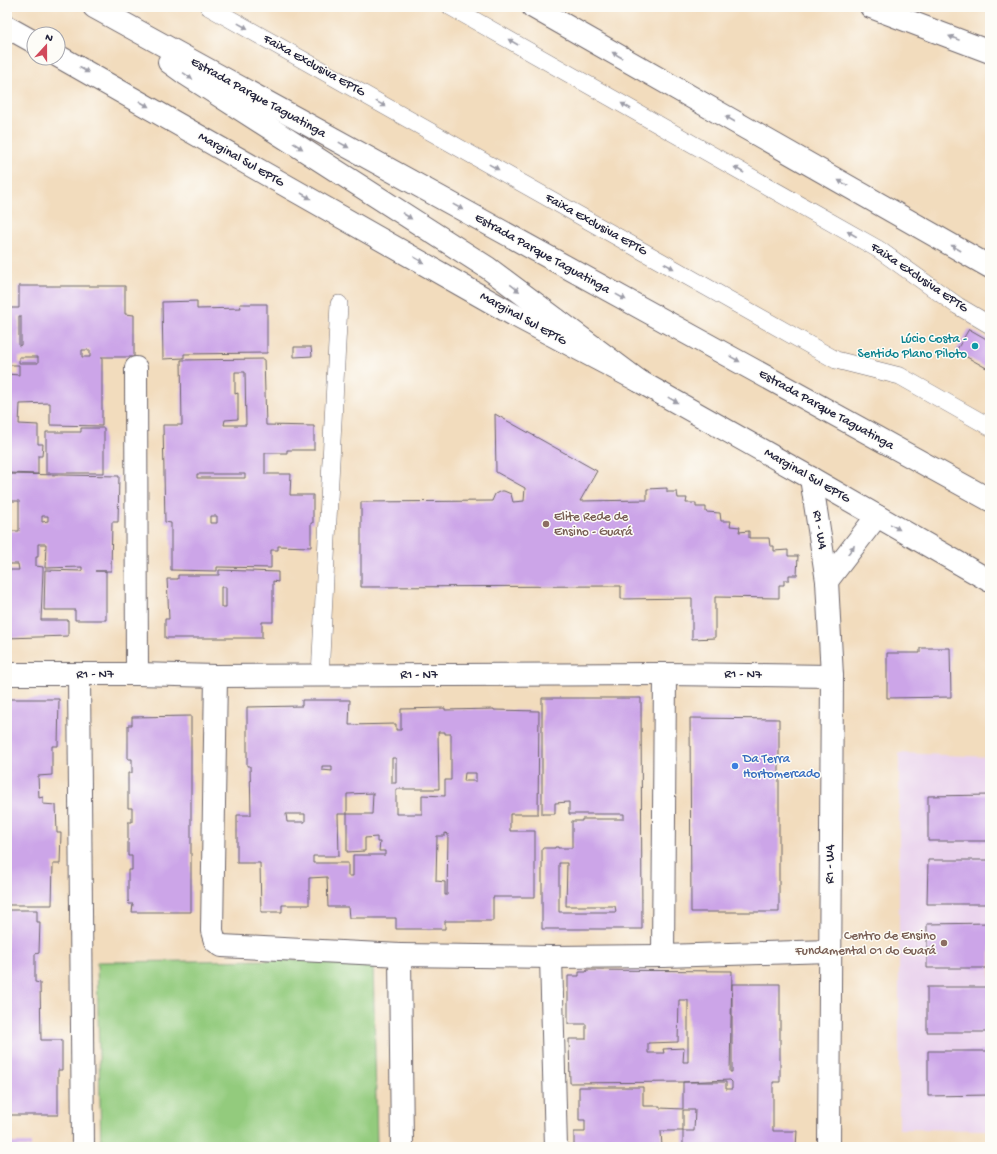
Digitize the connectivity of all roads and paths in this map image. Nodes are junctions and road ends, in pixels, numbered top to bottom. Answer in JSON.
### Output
{"nodes":[{"id":1,"x":209,"y":7,"type":"edge"},
{"id":2,"x":451,"y":7,"type":"edge"},
{"id":3,"x":533,"y":7,"type":"edge"},
{"id":4,"x":872,"y":7,"type":"edge"},
{"id":5,"x":98,"y":9,"type":"edge"},
{"id":6,"x":7,"y":27,"type":"edge"},
{"id":7,"x":26,"y":38,"type":"edge"},
{"id":8,"x":990,"y":52,"type":"edge"},
{"id":9,"x":66,"y":61,"type":"edge"},
{"id":10,"x":990,"y":267,"type":"edge"},
{"id":11,"x":339,"y":304,"type":"dead end"},
{"id":12,"x":990,"y":325,"type":"edge"},
{"id":13,"x":136,"y":368,"type":"dead end"},
{"id":14,"x":638,"y":381,"type":"junction"},
{"id":15,"x":990,"y":426,"type":"edge"},
{"id":16,"x":812,"y":478,"type":"junction"},
{"id":17,"x":990,"y":500,"type":"edge"},
{"id":18,"x":877,"y":516,"type":"junction"},
{"id":19,"x":990,"y":580,"type":"edge"},
{"id":20,"x":827,"y":582,"type":"junction"},
{"id":21,"x":7,"y":674,"type":"edge"},
{"id":22,"x":137,"y":674,"type":"junction"},
{"id":23,"x":665,"y":674,"type":"junction"},
{"id":24,"x":79,"y":675,"type":"junction"},
{"id":25,"x":216,"y":676,"type":"junction"},
{"id":26,"x":320,"y":676,"type":"junction"},
{"id":27,"x":832,"y":676,"type":"junction"},
{"id":28,"x":830,"y":951,"type":"junction"},
{"id":29,"x":400,"y":955,"type":"junction"},
{"id":30,"x":663,"y":956,"type":"junction"},
{"id":31,"x":550,"y":957,"type":"junction"},
{"id":32,"x":83,"y":1147,"type":"edge"},
{"id":33,"x":402,"y":1147,"type":"edge"},
{"id":34,"x":556,"y":1147,"type":"edge"},
{"id":35,"x":829,"y":1147,"type":"edge"}],
"edges":[{"from":1,"to":15,"type":"lane","name":"Faixa Exclusiva EPTG","one_way":true},
{"from":12,"to":2,"type":"lane","name":"Faixa Exclusiva EPTG","one_way":true},
{"from":10,"to":3,"type":"main road","one_way":true},
{"from":8,"to":4,"type":"main road","one_way":true},
{"from":5,"to":14,"type":"main road","one_way":true},
{"from":5,"to":17,"type":"main road","name":"Estrada Parque Taguatinga","one_way":true},
{"from":6,"to":7,"type":"main road"},
{"from":9,"to":14,"type":"main road","name":"Marginal Sul EPTG","one_way":true},
{"from":11,"to":26,"type":"lane"},
{"from":13,"to":22,"type":"main road"},
{"from":14,"to":16,"type":"main road","name":"Marginal Sul EPTG","one_way":true},
{"from":16,"to":18,"type":"main road","name":"Marginal Sul EPTG"},
{"from":16,"to":20,"type":"main road","name":"R1 - W4"},
{"from":18,"to":19,"type":"main road","name":"Marginal Sul EPTG","one_way":true},
{"from":20,"to":18,"type":"main road","name":"R1 - W4","one_way":true},
{"from":20,"to":27,"type":"main road","name":"R1 - W4"},
{"from":21,"to":24,"type":"main road","name":"R1 - N7"},
{"from":22,"to":24,"type":"main road","name":"R1 - N7"},
{"from":22,"to":25,"type":"main road","name":"R1 - N7"},
{"from":23,"to":26,"type":"main road","name":"R1 - N7"},
{"from":23,"to":27,"type":"main road","name":"R1 - N7"},
{"from":23,"to":30,"type":"main road"},
{"from":24,"to":32,"type":"main road"},
{"from":25,"to":26,"type":"main road","name":"R1 - N7"},
{"from":25,"to":29,"type":"main road"},
{"from":27,"to":28,"type":"main road","name":"R1 - W4"},
{"from":28,"to":30,"type":"main road"},
{"from":28,"to":35,"type":"main road","name":"R1 - W4"},
{"from":29,"to":31,"type":"main road"},
{"from":29,"to":33,"type":"main road"},
{"from":30,"to":31,"type":"main road"},
{"from":31,"to":34,"type":"main road"}]}
